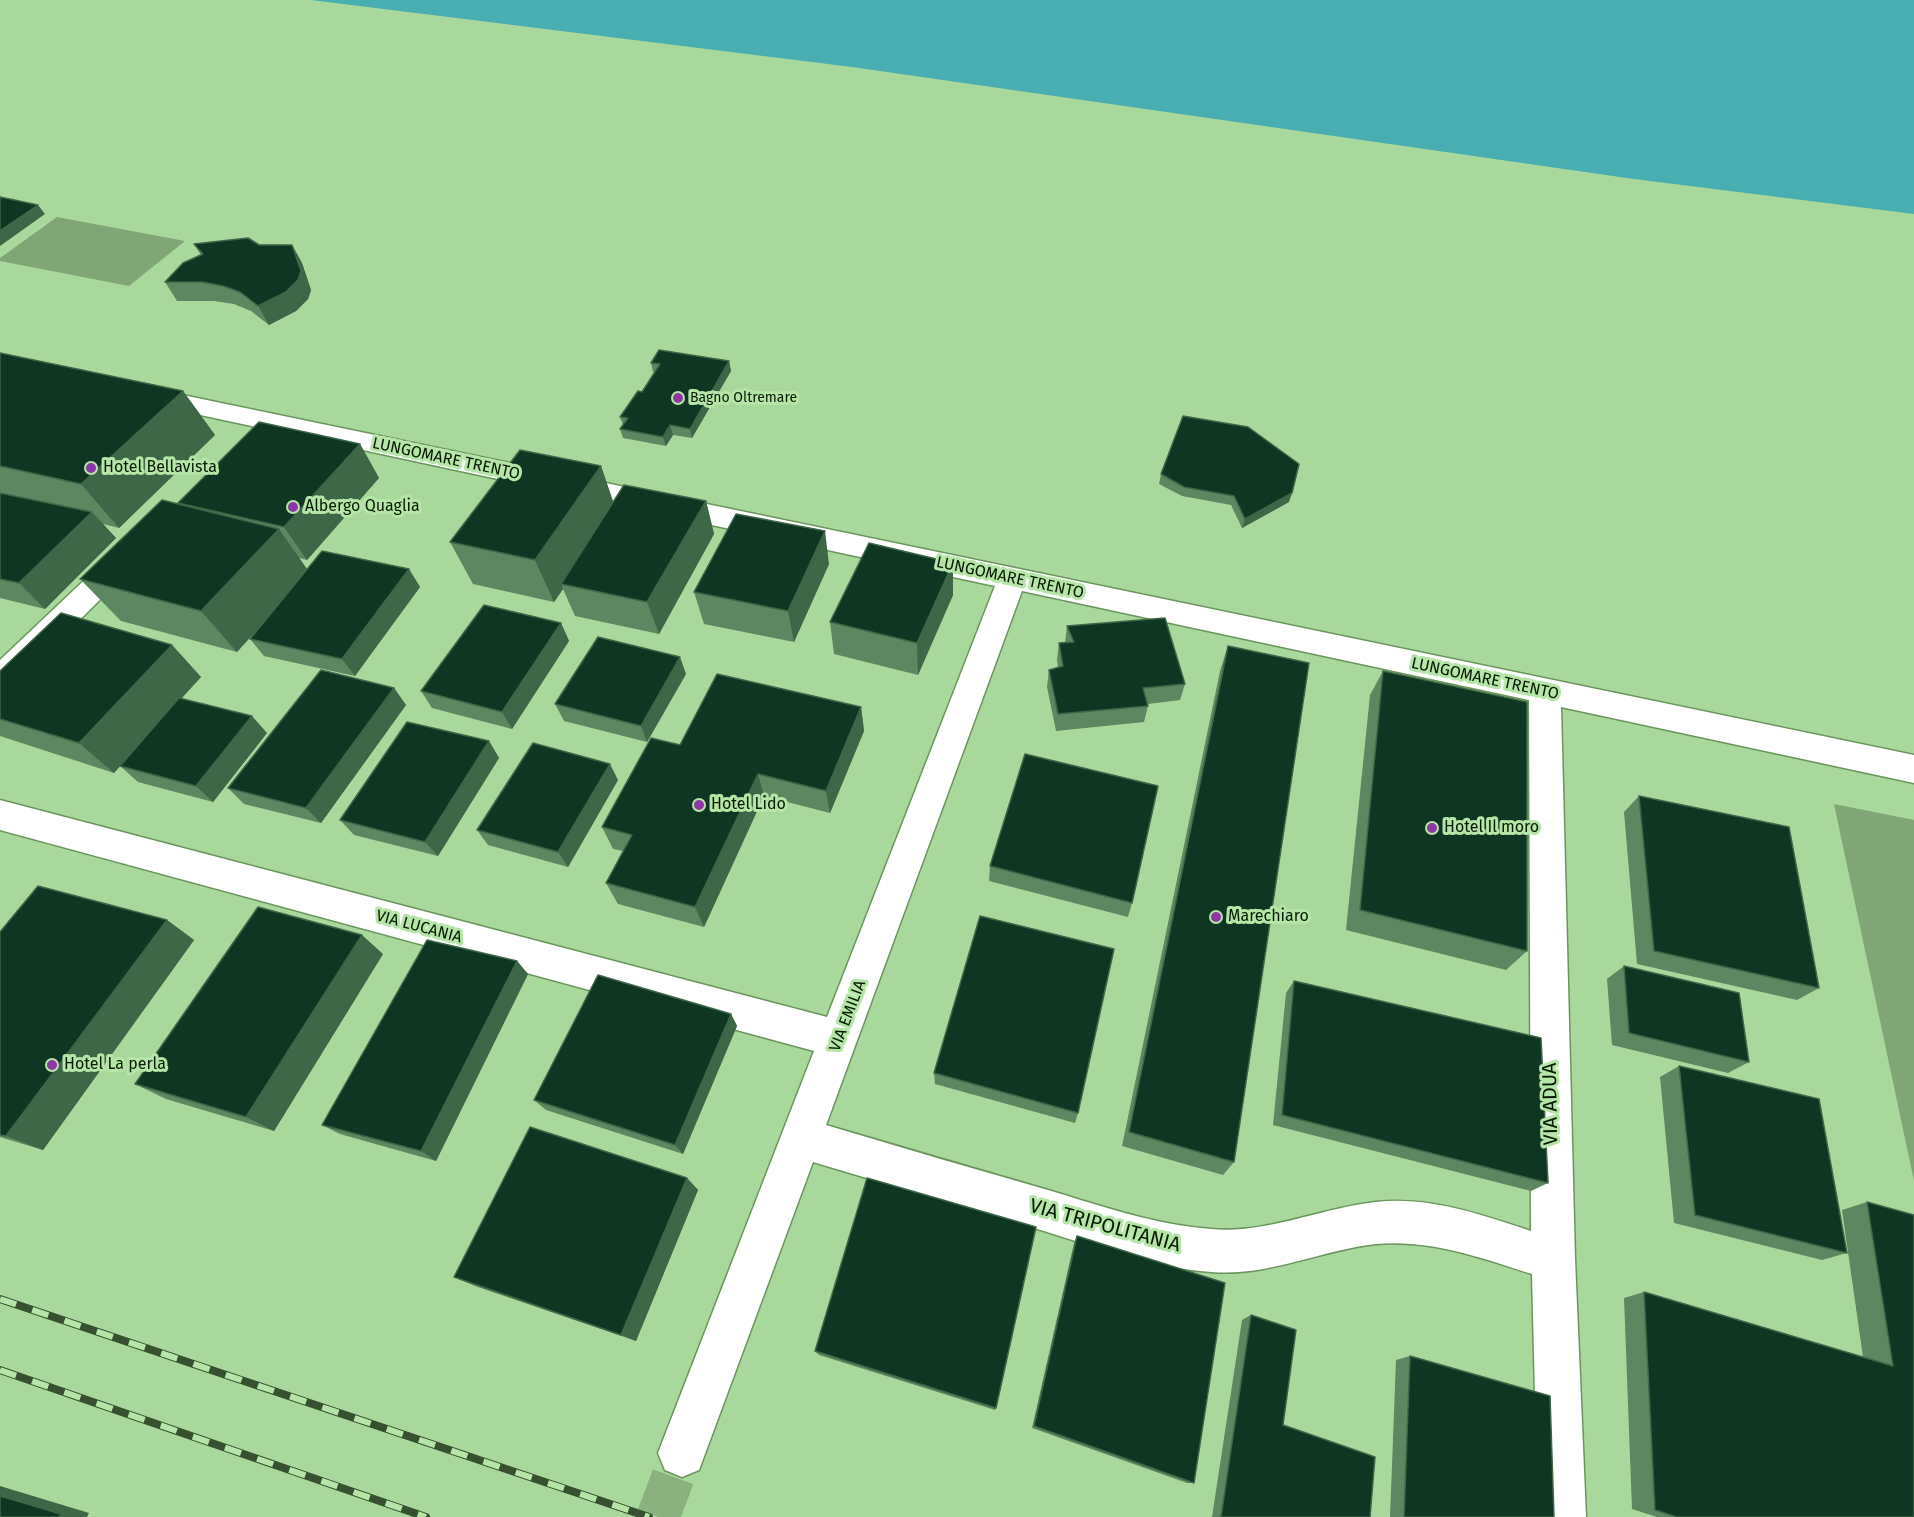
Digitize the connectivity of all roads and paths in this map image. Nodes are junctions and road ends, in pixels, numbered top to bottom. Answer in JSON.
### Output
{"nodes":[{"id":1,"x":125,"y":392,"type":"edge"},
{"id":2,"x":266,"y":421,"type":"junction"},
{"id":3,"x":240,"y":446,"type":"edge"},
{"id":4,"x":146,"y":538,"type":"edge"},
{"id":5,"x":1012,"y":579,"type":"junction"},
{"id":6,"x":0,"y":679,"type":"edge"},
{"id":7,"x":1545,"y":691,"type":"junction"},
{"id":8,"x":1914,"y":769,"type":"edge"},
{"id":9,"x":0,"y":815,"type":"edge"},
{"id":10,"x":839,"y":1039,"type":"junction"},
{"id":11,"x":801,"y":1138,"type":"junction"},
{"id":12,"x":1553,"y":1259,"type":"junction"},
{"id":13,"x":682,"y":1453,"type":"tunnel mouth"},
{"id":14,"x":1562,"y":1517,"type":"edge"}],
"edges":[{"from":1,"to":2,"type":"street","name":"LUNGOMARE TRENTO"},
{"from":2,"to":3,"type":"street"},
{"from":2,"to":5,"type":"street","name":"LUNGOMARE TRENTO"},
{"from":4,"to":6,"type":"street"},
{"from":5,"to":7,"type":"street","name":"LUNGOMARE TRENTO"},
{"from":5,"to":10,"type":"street","name":"VIA EMILIA"},
{"from":7,"to":8,"type":"street","name":"LUNGOMARE TRENTO"},
{"from":7,"to":12,"type":"street","name":"VIA ADUA"},
{"from":9,"to":10,"type":"street","name":"VIA LUCANIA"},
{"from":10,"to":11,"type":"street","name":"VIA EMILIA"},
{"from":11,"to":12,"type":"street","name":"VIA TRIPOLITANIA"},
{"from":11,"to":13,"type":"street","name":"VIA EMILIA"},
{"from":12,"to":14,"type":"street","name":"VIA ADUA"}]}
